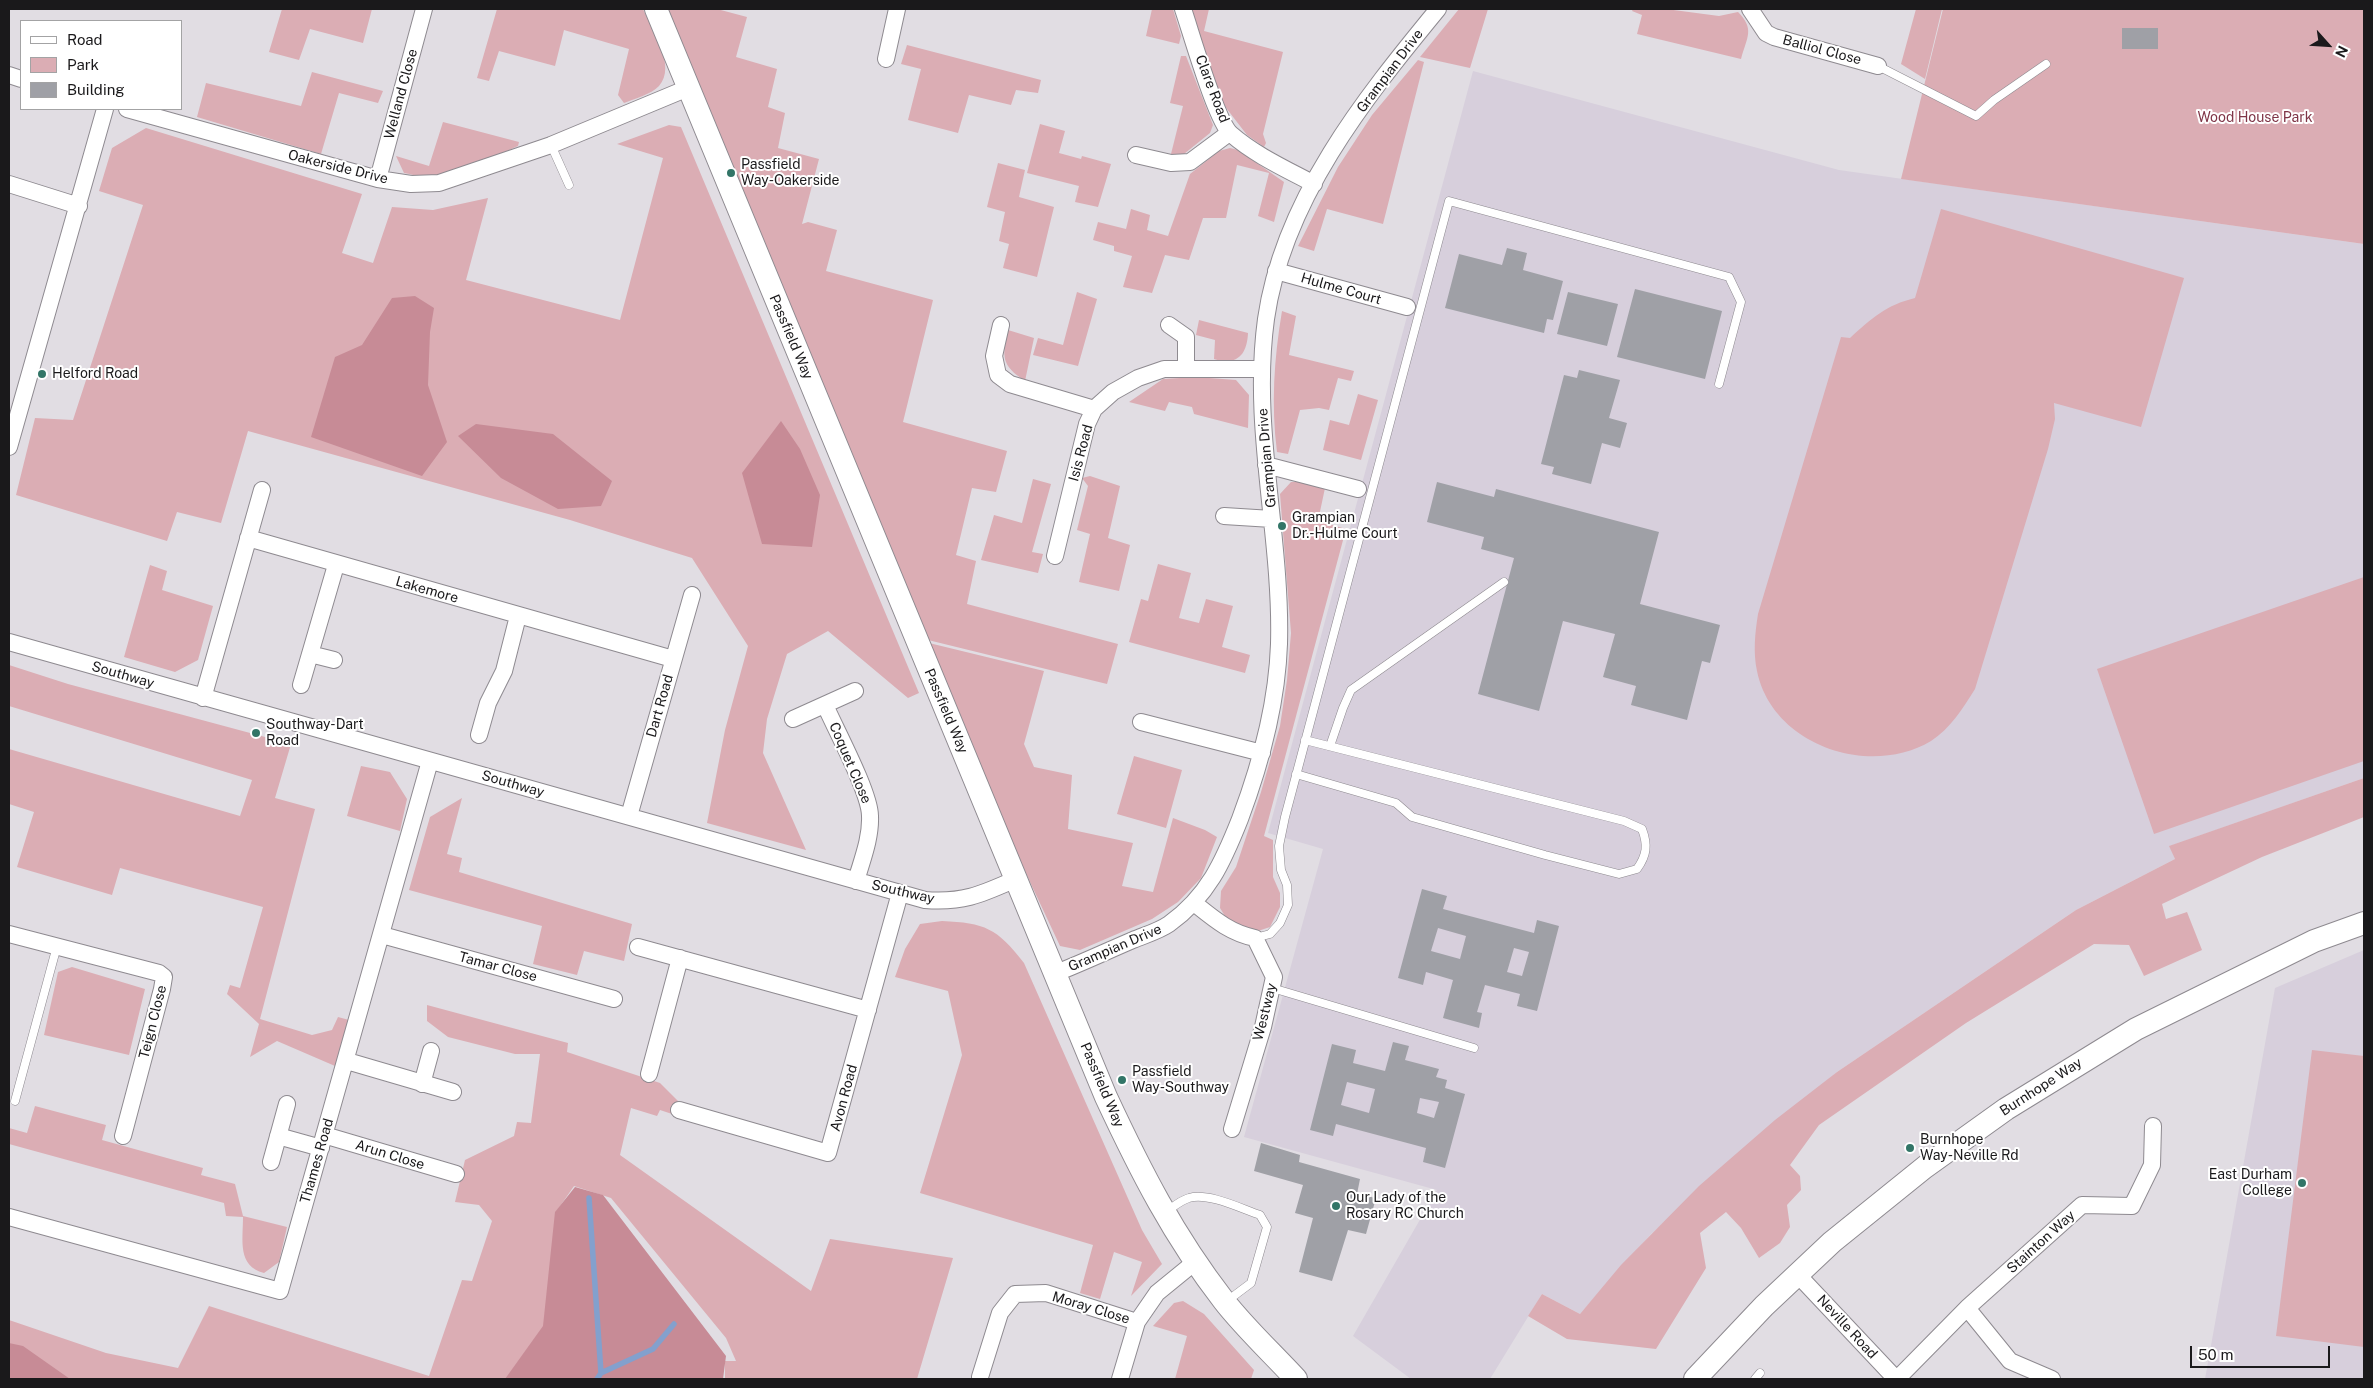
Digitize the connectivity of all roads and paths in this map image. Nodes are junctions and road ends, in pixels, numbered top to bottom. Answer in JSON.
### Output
{"nodes":[{"id":1,"x":424,"y":9,"type":"edge"},
{"id":2,"x":656,"y":9,"type":"edge"},
{"id":3,"x":897,"y":9,"type":"edge"},
{"id":4,"x":1183,"y":9,"type":"edge"},
{"id":5,"x":1438,"y":9,"type":"edge"},
{"id":6,"x":1750,"y":9,"type":"edge"},
{"id":7,"x":886,"y":59,"type":"dead end"},
{"id":8,"x":2046,"y":64,"type":"dead end"},
{"id":9,"x":1878,"y":66,"type":"joint"},
{"id":10,"x":688,"y":88,"type":"junction"},
{"id":11,"x":105,"y":110,"type":"edge"},
{"id":12,"x":131,"y":110,"type":"edge"},
{"id":13,"x":1229,"y":133,"type":"junction"},
{"id":14,"x":551,"y":145,"type":"junction"},
{"id":15,"x":1136,"y":155,"type":"dead end"},
{"id":16,"x":378,"y":180,"type":"junction"},
{"id":17,"x":9,"y":184,"type":"edge"},
{"id":18,"x":1314,"y":184,"type":"junction"},
{"id":19,"x":569,"y":185,"type":"dead end"},
{"id":20,"x":79,"y":206,"type":"junction"},
{"id":21,"x":1276,"y":271,"type":"junction"},
{"id":22,"x":1407,"y":307,"type":"dead end"},
{"id":23,"x":1001,"y":324,"type":"dead end"},
{"id":24,"x":1169,"y":325,"type":"dead end"},
{"id":25,"x":1186,"y":369,"type":"junction"},
{"id":26,"x":1262,"y":369,"type":"junction"},
{"id":27,"x":1719,"y":384,"type":"dead end"},
{"id":28,"x":1094,"y":409,"type":"junction"},
{"id":29,"x":9,"y":447,"type":"edge"},
{"id":30,"x":1266,"y":465,"type":"junction"},
{"id":31,"x":1358,"y":489,"type":"dead end"},
{"id":32,"x":262,"y":490,"type":"dead end"},
{"id":33,"x":1224,"y":516,"type":"dead end"},
{"id":34,"x":1272,"y":519,"type":"junction"},
{"id":35,"x":248,"y":538,"type":"junction"},
{"id":36,"x":1055,"y":556,"type":"dead end"},
{"id":37,"x":336,"y":565,"type":"junction"},
{"id":38,"x":1504,"y":582,"type":"dead end"},
{"id":39,"x":692,"y":595,"type":"dead end"},
{"id":40,"x":518,"y":616,"type":"junction"},
{"id":41,"x":9,"y":642,"type":"edge"},
{"id":42,"x":310,"y":654,"type":"junction"},
{"id":43,"x":674,"y":659,"type":"junction"},
{"id":44,"x":334,"y":660,"type":"dead end"},
{"id":45,"x":301,"y":685,"type":"dead end"},
{"id":46,"x":855,"y":691,"type":"dead end"},
{"id":47,"x":203,"y":698,"type":"junction"},
{"id":48,"x":825,"y":705,"type":"junction"},
{"id":49,"x":793,"y":719,"type":"dead end"},
{"id":50,"x":1141,"y":722,"type":"dead end"},
{"id":51,"x":479,"y":735,"type":"dead end"},
{"id":52,"x":1305,"y":740,"type":"junction"},
{"id":53,"x":1330,"y":746,"type":"junction"},
{"id":54,"x":1262,"y":753,"type":"junction"},
{"id":55,"x":430,"y":761,"type":"junction"},
{"id":56,"x":1296,"y":774,"type":"junction"},
{"id":57,"x":629,"y":816,"type":"junction"},
{"id":58,"x":1016,"y":879,"type":"junction"},
{"id":59,"x":856,"y":881,"type":"junction"},
{"id":60,"x":900,"y":893,"type":"junction"},
{"id":61,"x":1194,"y":903,"type":"junction"},
{"id":62,"x":2364,"y":923,"type":"edge"},
{"id":63,"x":9,"y":934,"type":"edge"},
{"id":64,"x":382,"y":935,"type":"junction"},
{"id":65,"x":1255,"y":938,"type":"junction"},
{"id":66,"x":58,"y":946,"type":"junction"},
{"id":67,"x":638,"y":946,"type":"dead end"},
{"id":68,"x":680,"y":958,"type":"junction"},
{"id":69,"x":1056,"y":973,"type":"junction"},
{"id":70,"x":1272,"y":988,"type":"junction"},
{"id":71,"x":614,"y":999,"type":"dead end"},
{"id":72,"x":868,"y":1010,"type":"junction"},
{"id":73,"x":1474,"y":1048,"type":"dead end"},
{"id":74,"x":431,"y":1051,"type":"dead end"},
{"id":75,"x":347,"y":1061,"type":"junction"},
{"id":76,"x":649,"y":1074,"type":"dead end"},
{"id":77,"x":422,"y":1084,"type":"junction"},
{"id":78,"x":453,"y":1092,"type":"dead end"},
{"id":79,"x":15,"y":1101,"type":"dead end"},
{"id":80,"x":287,"y":1104,"type":"dead end"},
{"id":81,"x":679,"y":1110,"type":"dead end"},
{"id":82,"x":2153,"y":1126,"type":"dead end"},
{"id":83,"x":1232,"y":1129,"type":"dead end"},
{"id":84,"x":123,"y":1136,"type":"dead end"},
{"id":85,"x":278,"y":1136,"type":"junction"},
{"id":86,"x":322,"y":1141,"type":"junction"},
{"id":87,"x":270,"y":1162,"type":"dead end"},
{"id":88,"x":456,"y":1174,"type":"dead end"},
{"id":89,"x":1164,"y":1213,"type":"junction"},
{"id":90,"x":9,"y":1217,"type":"edge"},
{"id":91,"x":1195,"y":1262,"type":"junction"},
{"id":92,"x":1798,"y":1275,"type":"junction"},
{"id":93,"x":1226,"y":1303,"type":"junction"},
{"id":94,"x":1967,"y":1308,"type":"junction"},
{"id":95,"x":1137,"y":1322,"type":"junction"},
{"id":96,"x":980,"y":1377,"type":"dead end"},
{"id":97,"x":1120,"y":1379,"type":"edge"},
{"id":98,"x":1296,"y":1379,"type":"edge"},
{"id":99,"x":1695,"y":1379,"type":"edge"},
{"id":100,"x":1897,"y":1379,"type":"edge"},
{"id":101,"x":2052,"y":1379,"type":"edge"}],
"edges":[{"from":1,"to":16,"type":"street","name":"Welland Close"},
{"from":2,"to":10,"type":"street","name":"Passfield Way"},
{"from":3,"to":7,"type":"street"},
{"from":4,"to":13,"type":"street","name":"Clare Road"},
{"from":5,"to":18,"type":"street","name":"Grampian Drive"},
{"from":6,"to":9,"type":"street","name":"Balliol Close"},
{"from":8,"to":9,"type":"lane"},
{"from":10,"to":14,"type":"street","name":"Oakerside Drive"},
{"from":10,"to":58,"type":"street","name":"Passfield Way"},
{"from":11,"to":20,"type":"street"},
{"from":12,"to":16,"type":"street","name":"Oakerside Drive"},
{"from":13,"to":15,"type":"street"},
{"from":13,"to":18,"type":"street","name":"Clare Road"},
{"from":14,"to":16,"type":"street","name":"Oakerside Drive"},
{"from":14,"to":19,"type":"lane"},
{"from":17,"to":20,"type":"street"},
{"from":18,"to":21,"type":"street","name":"Grampian Drive"},
{"from":20,"to":29,"type":"street"},
{"from":21,"to":22,"type":"street","name":"Hulme Court"},
{"from":21,"to":26,"type":"street","name":"Grampian Drive"},
{"from":23,"to":28,"type":"street"},
{"from":24,"to":25,"type":"street"},
{"from":25,"to":26,"type":"street","name":"Isis Road"},
{"from":25,"to":28,"type":"street","name":"Isis Road"},
{"from":26,"to":30,"type":"street","name":"Grampian Drive"},
{"from":27,"to":52,"type":"lane"},
{"from":28,"to":36,"type":"street","name":"Isis Road"},
{"from":30,"to":31,"type":"street"},
{"from":30,"to":34,"type":"street","name":"Grampian Drive"},
{"from":32,"to":35,"type":"street"},
{"from":33,"to":34,"type":"street"},
{"from":34,"to":54,"type":"street","name":"Grampian Drive"},
{"from":35,"to":37,"type":"street","name":"Lakemore"},
{"from":35,"to":47,"type":"street"},
{"from":37,"to":40,"type":"street","name":"Lakemore"},
{"from":37,"to":42,"type":"street"},
{"from":38,"to":53,"type":"lane"},
{"from":39,"to":43,"type":"street","name":"Dart Road"},
{"from":40,"to":43,"type":"street","name":"Lakemore"},
{"from":40,"to":51,"type":"street"},
{"from":41,"to":47,"type":"street","name":"Southway"},
{"from":42,"to":44,"type":"street"},
{"from":42,"to":45,"type":"street"},
{"from":43,"to":57,"type":"street","name":"Dart Road"},
{"from":46,"to":48,"type":"street"},
{"from":47,"to":55,"type":"street","name":"Southway"},
{"from":48,"to":49,"type":"street"},
{"from":48,"to":59,"type":"street","name":"Coquet Close"},
{"from":50,"to":54,"type":"street"},
{"from":52,"to":53,"type":"lane"},
{"from":52,"to":56,"type":"lane"},
{"from":53,"to":56,"type":"lane"},
{"from":54,"to":61,"type":"street","name":"Grampian Drive"},
{"from":55,"to":57,"type":"street","name":"Southway"},
{"from":55,"to":64,"type":"street","name":"Thames Road"},
{"from":56,"to":65,"type":"lane"},
{"from":57,"to":59,"type":"street","name":"Southway"},
{"from":58,"to":60,"type":"street","name":"Southway"},
{"from":58,"to":69,"type":"street","name":"Passfield Way"},
{"from":59,"to":60,"type":"street","name":"Southway"},
{"from":60,"to":72,"type":"street","name":"Avon Road"},
{"from":61,"to":65,"type":"street"},
{"from":61,"to":69,"type":"street","name":"Grampian Drive"},
{"from":62,"to":92,"type":"street","name":"Burnhope Way"},
{"from":63,"to":66,"type":"street","name":"Teign Close"},
{"from":64,"to":71,"type":"street","name":"Tamar Close"},
{"from":64,"to":75,"type":"street","name":"Thames Road"},
{"from":65,"to":70,"type":"street","name":"Westway"},
{"from":66,"to":79,"type":"lane"},
{"from":66,"to":84,"type":"street","name":"Teign Close"},
{"from":67,"to":68,"type":"street"},
{"from":68,"to":72,"type":"street"},
{"from":68,"to":76,"type":"street"},
{"from":69,"to":89,"type":"street","name":"Passfield Way"},
{"from":70,"to":73,"type":"lane"},
{"from":70,"to":83,"type":"street","name":"Westway"},
{"from":72,"to":81,"type":"street","name":"Avon Road"},
{"from":74,"to":77,"type":"street"},
{"from":75,"to":77,"type":"street"},
{"from":75,"to":86,"type":"street","name":"Thames Road"},
{"from":77,"to":78,"type":"street"},
{"from":80,"to":85,"type":"street"},
{"from":82,"to":94,"type":"street","name":"Stainton Way"},
{"from":85,"to":86,"type":"street","name":"Arun Close"},
{"from":85,"to":87,"type":"street"},
{"from":86,"to":88,"type":"street","name":"Arun Close"},
{"from":86,"to":90,"type":"street","name":"Thames Road"},
{"from":89,"to":91,"type":"street","name":"Passfield Way"},
{"from":89,"to":93,"type":"lane"},
{"from":91,"to":93,"type":"street","name":"Passfield Way"},
{"from":91,"to":95,"type":"street"},
{"from":92,"to":99,"type":"street","name":"Burnhope Way"},
{"from":92,"to":100,"type":"street","name":"Neville Road"},
{"from":93,"to":98,"type":"street","name":"Passfield Way"},
{"from":94,"to":100,"type":"street","name":"Stainton Way"},
{"from":94,"to":101,"type":"street"},
{"from":95,"to":96,"type":"street","name":"Moray Close"},
{"from":95,"to":97,"type":"street"}]}
